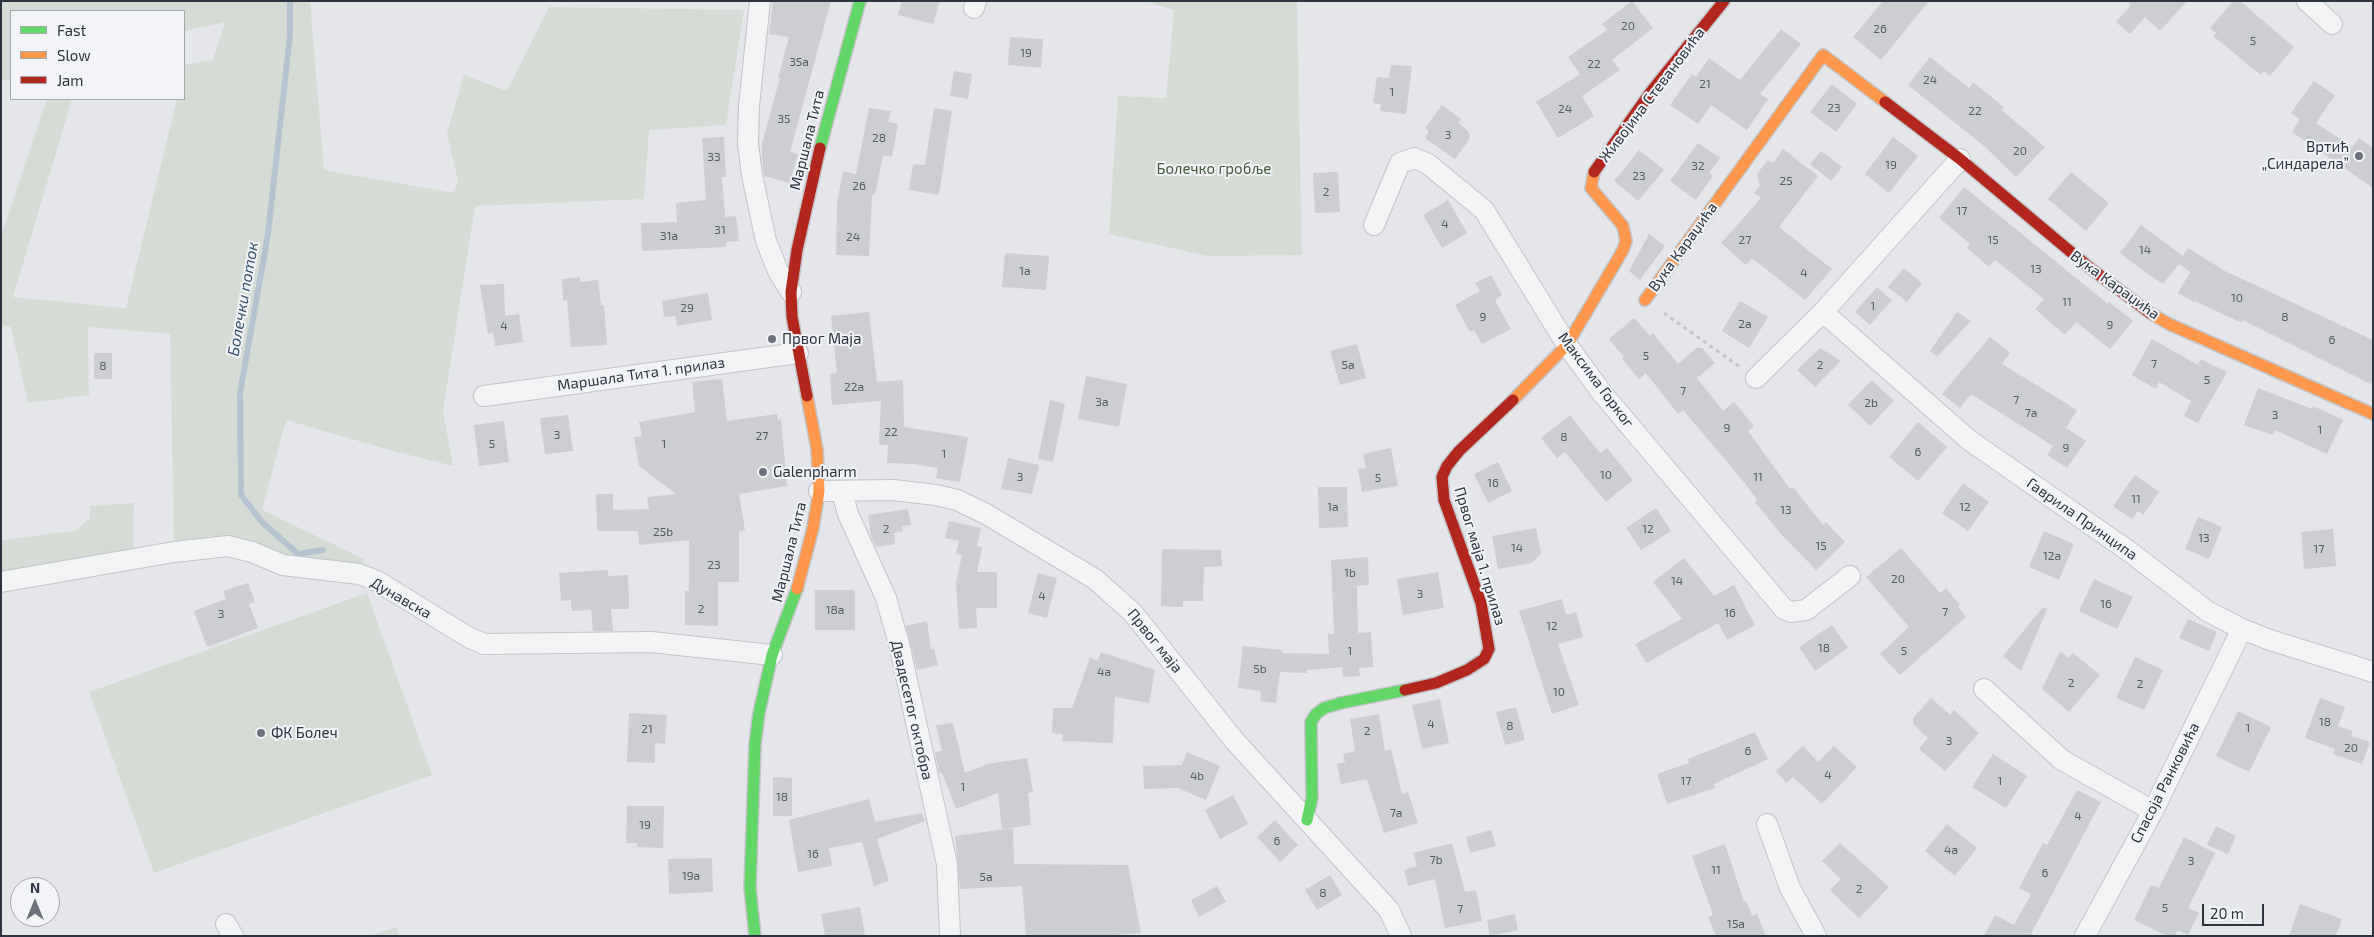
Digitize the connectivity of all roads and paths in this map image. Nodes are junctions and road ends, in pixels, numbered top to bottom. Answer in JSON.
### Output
{"nodes":[{"id":1,"x":760,"y":1,"type":"edge"},
{"id":2,"x":860,"y":1,"type":"edge"},
{"id":3,"x":1724,"y":1,"type":"edge"},
{"id":4,"x":2308,"y":1,"type":"edge"},
{"id":5,"x":2332,"y":24,"type":"dead end"},
{"id":6,"x":1960,"y":159,"type":"junction"},
{"id":7,"x":1374,"y":225,"type":"dead end"},
{"id":8,"x":791,"y":292,"type":"junction"},
{"id":9,"x":1645,"y":300,"type":"joint"},
{"id":10,"x":1823,"y":312,"type":"junction"},
{"id":11,"x":1567,"y":345,"type":"junction"},
{"id":12,"x":798,"y":353,"type":"junction"},
{"id":13,"x":1756,"y":378,"type":"joint"},
{"id":14,"x":484,"y":396,"type":"dead end"},
{"id":15,"x":2373,"y":414,"type":"edge"},
{"id":16,"x":819,"y":491,"type":"junction"},
{"id":17,"x":842,"y":492,"type":"junction"},
{"id":18,"x":1850,"y":576,"type":"dead end"},
{"id":19,"x":1,"y":582,"type":"edge"},
{"id":20,"x":2242,"y":629,"type":"junction"},
{"id":21,"x":772,"y":656,"type":"junction"},
{"id":22,"x":2373,"y":672,"type":"edge"},
{"id":23,"x":1984,"y":689,"type":"dead end"},
{"id":24,"x":2152,"y":811,"type":"junction"},
{"id":25,"x":1307,"y":820,"type":"junction"},
{"id":26,"x":1767,"y":824,"type":"dead end"},
{"id":27,"x":755,"y":936,"type":"edge"},
{"id":28,"x":950,"y":936,"type":"edge"},
{"id":29,"x":1401,"y":936,"type":"edge"},
{"id":30,"x":1816,"y":936,"type":"edge"},
{"id":31,"x":2085,"y":936,"type":"edge"}],
"edges":[{"from":1,"to":8,"type":"street"},
{"from":2,"to":8,"type":"street","name":"Маршала Тита"},
{"from":3,"to":11,"type":"street","name":"Живојина Стевановића"},
{"from":4,"to":5,"type":"street"},
{"from":6,"to":9,"type":"street","name":"Вука Караџића"},
{"from":6,"to":10,"type":"street"},
{"from":6,"to":15,"type":"street","name":"Вука Караџића"},
{"from":7,"to":11,"type":"street","name":"Максима Горког"},
{"from":8,"to":12,"type":"street","name":"Маршала Тита"},
{"from":9,"to":13,"type":"path","name":"Вука Караџића"},
{"from":10,"to":13,"type":"street"},
{"from":10,"to":20,"type":"street","name":"Гаврила Принципа"},
{"from":11,"to":18,"type":"street","name":"Максима Горког"},
{"from":11,"to":25,"type":"street","name":"Првог маја 1. прилаз"},
{"from":12,"to":14,"type":"street","name":"Маршала Тита 1. прилаз"},
{"from":12,"to":16,"type":"street","name":"Маршала Тита"},
{"from":16,"to":17,"type":"street","name":"Првог маја"},
{"from":16,"to":21,"type":"street","name":"Маршала Тита"},
{"from":17,"to":25,"type":"street","name":"Првог маја"},
{"from":17,"to":28,"type":"street","name":"Двадесетог октобра"},
{"from":19,"to":21,"type":"street","name":"Дунавска"},
{"from":20,"to":22,"type":"street","name":"Гаврила Принципа"},
{"from":20,"to":24,"type":"street","name":"Спасоја Ранковића"},
{"from":21,"to":27,"type":"street","name":"Маршала Тита"},
{"from":23,"to":24,"type":"street"},
{"from":24,"to":31,"type":"street","name":"Спасоја Ранковића"},
{"from":25,"to":29,"type":"street","name":"Првог маја"},
{"from":26,"to":30,"type":"street"}]}
